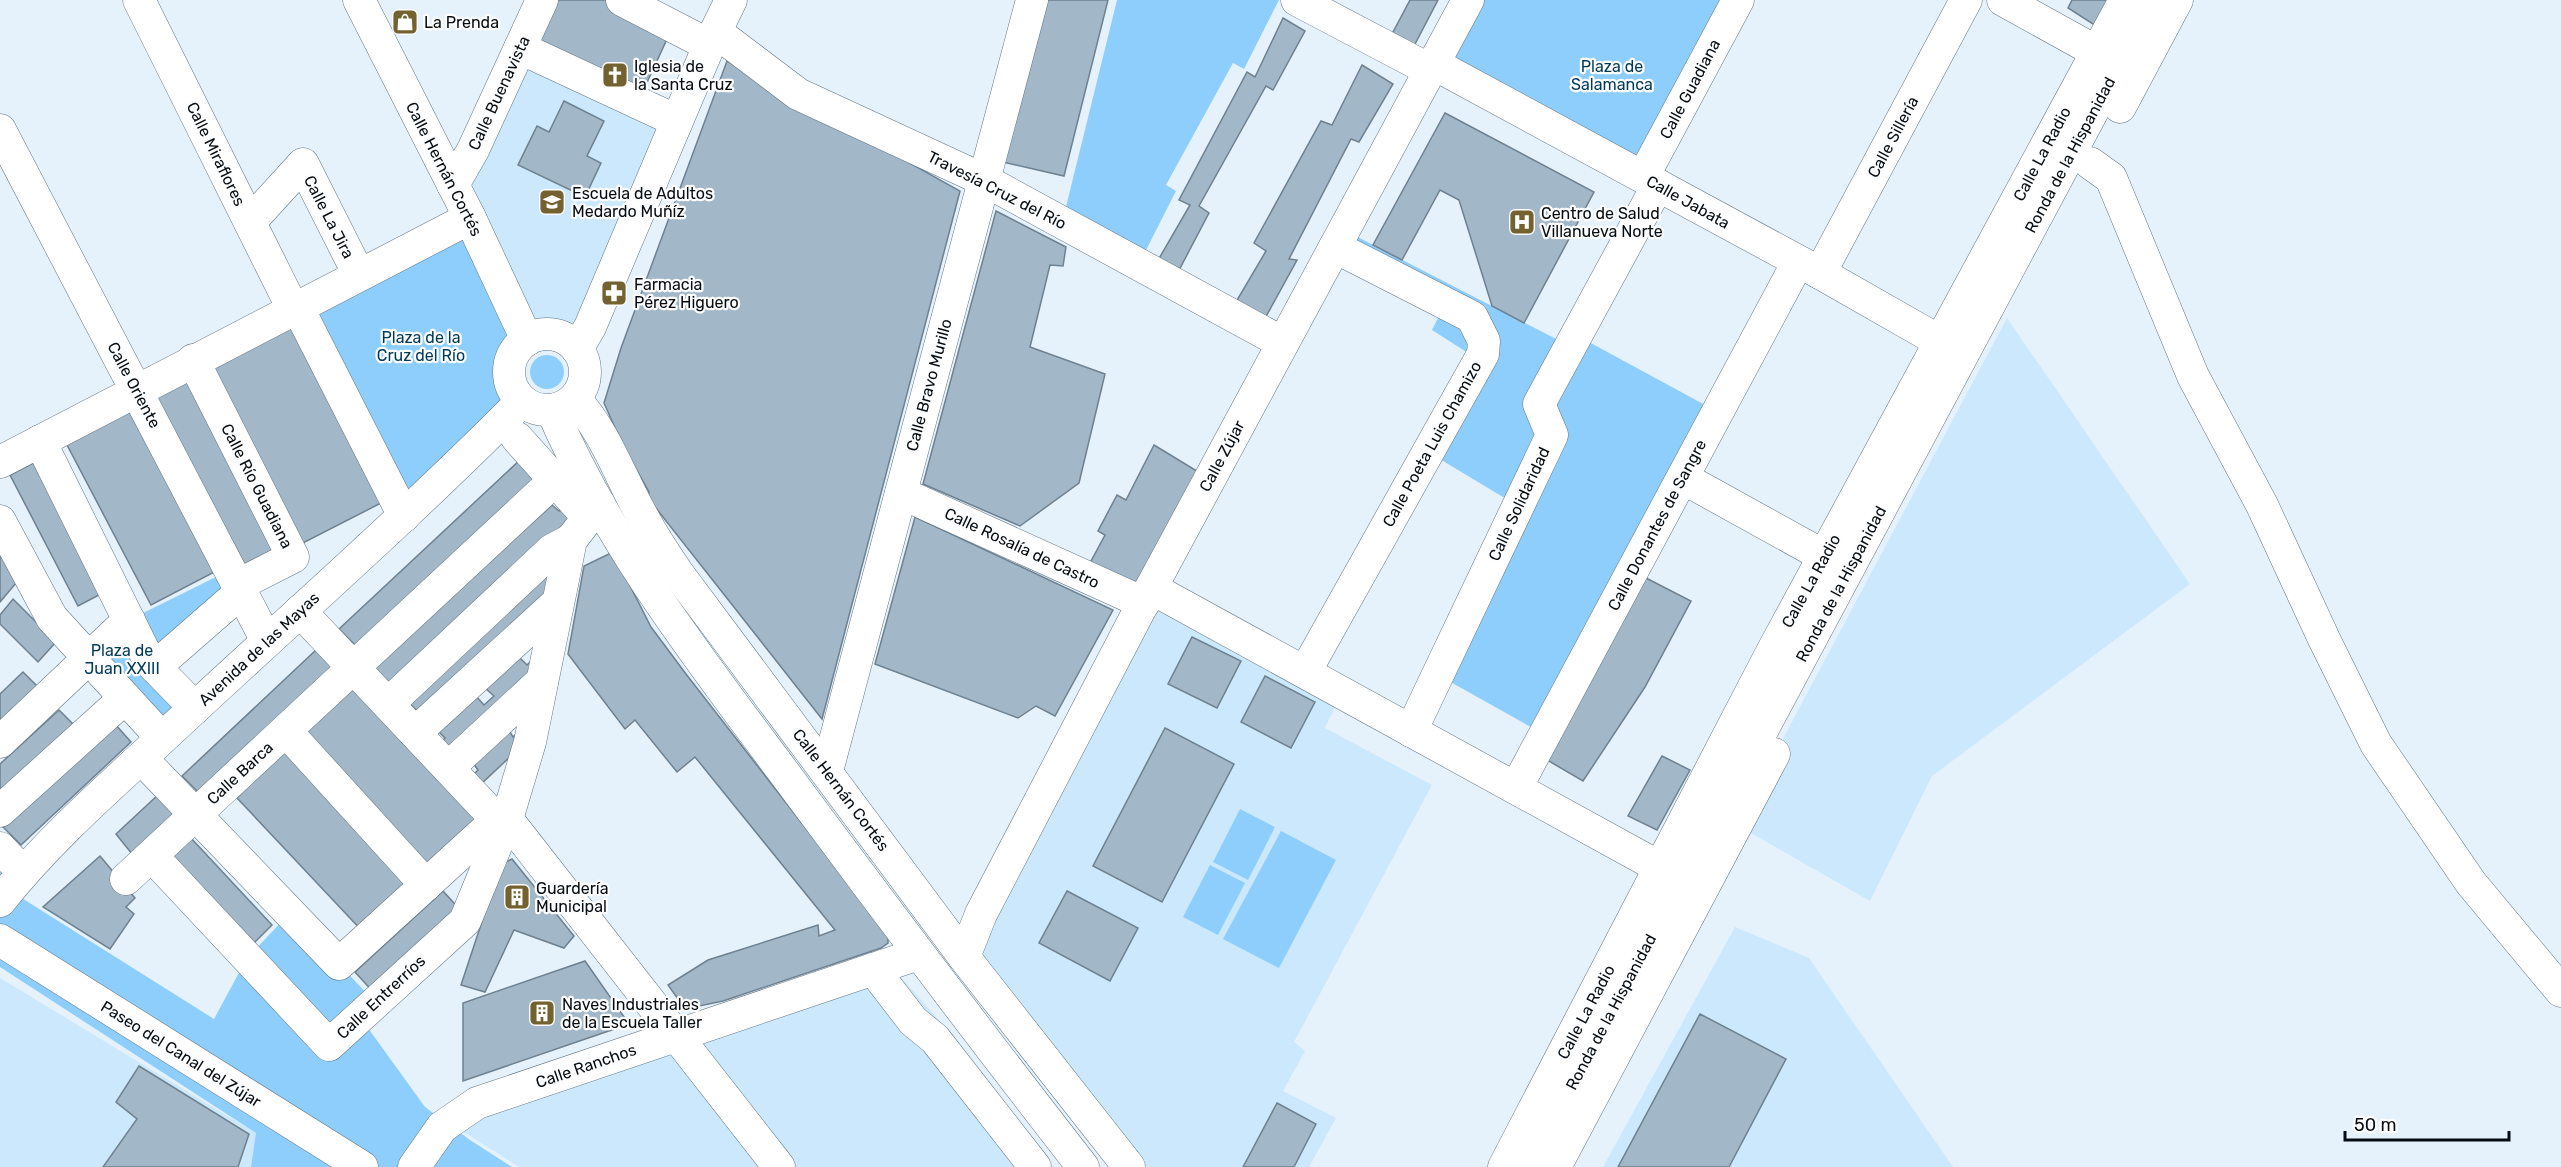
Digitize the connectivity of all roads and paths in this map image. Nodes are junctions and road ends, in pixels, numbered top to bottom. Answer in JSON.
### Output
{"nodes":[{"id":1,"x":140,"y":0,"type":"edge"},
{"id":2,"x":542,"y":0,"type":"edge"},
{"id":3,"x":622,"y":0,"type":"edge"},
{"id":4,"x":731,"y":0,"type":"edge"},
{"id":5,"x":1032,"y":0,"type":"edge"},
{"id":6,"x":1297,"y":0,"type":"edge"},
{"id":7,"x":1468,"y":0,"type":"edge"},
{"id":8,"x":1738,"y":0,"type":"edge"},
{"id":9,"x":1966,"y":0,"type":"edge"},
{"id":10,"x":2003,"y":0,"type":"edge"},
{"id":11,"x":2126,"y":0,"type":"edge"},
{"id":12,"x":2152,"y":0,"type":"edge"},
{"id":13,"x":2177,"y":0,"type":"edge"},
{"id":14,"x":368,"y":6,"type":"edge"},
{"id":15,"x":712,"y":39,"type":"junction"},
{"id":16,"x":520,"y":48,"type":"junction"},
{"id":17,"x":2097,"y":52,"type":"junction"},
{"id":18,"x":1432,"y":67,"type":"junction"},
{"id":19,"x":677,"y":121,"type":"junction"},
{"id":20,"x":0,"y":130,"type":"edge"},
{"id":21,"x":2090,"y":163,"type":"junction"},
{"id":22,"x":984,"y":180,"type":"junction"},
{"id":23,"x":1650,"y":181,"type":"junction"},
{"id":24,"x":453,"y":185,"type":"junction"},
{"id":25,"x":470,"y":218,"type":"junction"},
{"id":26,"x":250,"y":222,"type":"junction"},
{"id":27,"x":1335,"y":247,"type":"junction"},
{"id":28,"x":1809,"y":267,"type":"junction"},
{"id":29,"x":359,"y":275,"type":"junction"},
{"id":30,"x":295,"y":308,"type":"junction"},
{"id":31,"x":527,"y":340,"type":"junction"},
{"id":32,"x":1941,"y":342,"type":"junction"},
{"id":33,"x":1283,"y":343,"type":"junction"},
{"id":34,"x":577,"y":348,"type":"junction"},
{"id":35,"x":192,"y":360,"type":"junction"},
{"id":36,"x":136,"y":389,"type":"junction"},
{"id":37,"x":522,"y":401,"type":"junction"},
{"id":38,"x":564,"y":416,"type":"junction"},
{"id":39,"x":517,"y":438,"type":"junction"},
{"id":40,"x":40,"y":441,"type":"junction"},
{"id":41,"x":475,"y":448,"type":"junction"},
{"id":42,"x":0,"y":462,"type":"edge"},
{"id":43,"x":1683,"y":478,"type":"junction"},
{"id":44,"x":555,"y":480,"type":"junction"},
{"id":45,"x":901,"y":493,"type":"junction"},
{"id":46,"x":404,"y":516,"type":"junction"},
{"id":47,"x":586,"y":520,"type":"junction"},
{"id":48,"x":0,"y":521,"type":"edge"},
{"id":49,"x":1824,"y":556,"type":"junction"},
{"id":50,"x":240,"y":588,"type":"junction"},
{"id":51,"x":1147,"y":596,"type":"junction"},
{"id":52,"x":557,"y":603,"type":"junction"},
{"id":53,"x":300,"y":611,"type":"junction"},
{"id":54,"x":129,"y":620,"type":"junction"},
{"id":55,"x":267,"y":641,"type":"junction"},
{"id":56,"x":88,"y":658,"type":"junction"},
{"id":57,"x":155,"y":667,"type":"junction"},
{"id":58,"x":354,"y":668,"type":"junction"},
{"id":59,"x":1305,"y":672,"type":"junction"},
{"id":60,"x":542,"y":681,"type":"junction"},
{"id":61,"x":125,"y":698,"type":"junction"},
{"id":62,"x":388,"y":704,"type":"junction"},
{"id":63,"x":195,"y":708,"type":"junction"},
{"id":64,"x":286,"y":731,"type":"junction"},
{"id":65,"x":1412,"y":731,"type":"junction"},
{"id":66,"x":415,"y":733,"type":"junction"},
{"id":67,"x":0,"y":742,"type":"edge"},
{"id":68,"x":151,"y":748,"type":"junction"},
{"id":69,"x":448,"y":768,"type":"junction"},
{"id":70,"x":827,"y":771,"type":"junction"},
{"id":71,"x":1516,"y":788,"type":"junction"},
{"id":72,"x":0,"y":811,"type":"edge"},
{"id":73,"x":195,"y":815,"type":"junction"},
{"id":74,"x":502,"y":819,"type":"junction"},
{"id":75,"x":0,"y":848,"type":"edge"},
{"id":76,"x":152,"y":856,"type":"junction"},
{"id":77,"x":1661,"y":868,"type":"junction"},
{"id":78,"x":23,"y":872,"type":"junction"},
{"id":79,"x":126,"y":879,"type":"dead end"},
{"id":80,"x":426,"y":885,"type":"junction"},
{"id":81,"x":0,"y":901,"type":"edge"},
{"id":82,"x":981,"y":914,"type":"junction"},
{"id":83,"x":943,"y":928,"type":"junction"},
{"id":84,"x":0,"y":940,"type":"edge"},
{"id":85,"x":918,"y":954,"type":"junction"},
{"id":86,"x":964,"y":957,"type":"junction"},
{"id":87,"x":873,"y":969,"type":"junction"},
{"id":88,"x":2561,"y":991,"type":"edge"},
{"id":89,"x":676,"y":1036,"type":"junction"},
{"id":90,"x":362,"y":1167,"type":"edge"},
{"id":91,"x":414,"y":1167,"type":"edge"},
{"id":92,"x":779,"y":1167,"type":"edge"},
{"id":93,"x":1035,"y":1167,"type":"edge"},
{"id":94,"x":1083,"y":1167,"type":"edge"},
{"id":95,"x":1129,"y":1167,"type":"edge"},
{"id":96,"x":1504,"y":1167,"type":"edge"},
{"id":97,"x":1529,"y":1167,"type":"edge"},
{"id":98,"x":1555,"y":1167,"type":"edge"}],
"edges":[{"from":1,"to":26,"type":"street","name":"Calle Miraflores"},
{"from":2,"to":16,"type":"street","name":"Calle Buenavista"},
{"from":3,"to":15,"type":"street","name":"Travesía Cruz del Río"},
{"from":4,"to":15,"type":"street"},
{"from":5,"to":22,"type":"street","name":"Calle Bravo Murillo"},
{"from":6,"to":18,"type":"street","name":"Calle Jabata"},
{"from":7,"to":18,"type":"street","name":"Calle Zújar"},
{"from":8,"to":23,"type":"street","name":"Calle Guadiana"},
{"from":9,"to":28,"type":"street","name":"Calle Sillería"},
{"from":10,"to":17,"type":"street"},
{"from":11,"to":17,"type":"street","name":"Calle La Radio"},
{"from":12,"to":97,"type":"street","name":"Ronda de la Hispanidad"},
{"from":13,"to":21,"type":"street","name":"Ronda de la Hispanidad"},
{"from":14,"to":24,"type":"street","name":"Calle Hernán Cortés"},
{"from":15,"to":19,"type":"street"},
{"from":15,"to":22,"type":"street","name":"Travesía Cruz del Río"},
{"from":16,"to":19,"type":"street"},
{"from":16,"to":24,"type":"street","name":"Calle Buenavista"},
{"from":17,"to":32,"type":"street","name":"Calle La Radio"},
{"from":18,"to":23,"type":"street","name":"Calle Jabata"},
{"from":18,"to":27,"type":"street","name":"Calle Zújar"},
{"from":19,"to":34,"type":"street"},
{"from":20,"to":36,"type":"street","name":"Calle Oriente"},
{"from":21,"to":88,"type":"street"},
{"from":21,"to":98,"type":"street","name":"Ronda de la Hispanidad"},
{"from":22,"to":33,"type":"street","name":"Travesía Cruz del Río"},
{"from":22,"to":45,"type":"street","name":"Calle Bravo Murillo"},
{"from":23,"to":28,"type":"street","name":"Calle Jabata"},
{"from":23,"to":65,"type":"street","name":"Calle Solidaridad"},
{"from":24,"to":25,"type":"street","name":"Calle Hernán Cortés"},
{"from":25,"to":29,"type":"street"},
{"from":25,"to":31,"type":"street","name":"Calle Hernán Cortés"},
{"from":26,"to":29,"type":"street","name":"Calle La Jira"},
{"from":26,"to":30,"type":"street","name":"Calle Miraflores"},
{"from":27,"to":33,"type":"street","name":"Calle Zújar"},
{"from":27,"to":59,"type":"street","name":"Calle Poeta Luis Chamizo"},
{"from":28,"to":32,"type":"street","name":"Calle Jabata"},
{"from":28,"to":43,"type":"street","name":"Calle Donantes de Sangre"},
{"from":29,"to":30,"type":"street"},
{"from":30,"to":35,"type":"street"},
{"from":30,"to":46,"type":"street"},
{"from":31,"to":34,"type":"street"},
{"from":31,"to":37,"type":"street"},
{"from":32,"to":49,"type":"street","name":"Calle La Radio"},
{"from":33,"to":51,"type":"street","name":"Calle Zújar"},
{"from":34,"to":38,"type":"street"},
{"from":35,"to":36,"type":"street"},
{"from":35,"to":50,"type":"street","name":"Calle Río Guadiana"},
{"from":36,"to":40,"type":"street"},
{"from":36,"to":50,"type":"street","name":"Calle Oriente"},
{"from":37,"to":38,"type":"street"},
{"from":37,"to":41,"type":"street","name":"Avenida de las Mayas"},
{"from":38,"to":39,"type":"street"},
{"from":38,"to":47,"type":"street"},
{"from":38,"to":70,"type":"street","name":"Calle Hernán Cortés"},
{"from":39,"to":41,"type":"street"},
{"from":39,"to":44,"type":"street"},
{"from":40,"to":42,"type":"street"},
{"from":40,"to":54,"type":"street"},
{"from":41,"to":46,"type":"street","name":"Avenida de las Mayas"},
{"from":43,"to":49,"type":"street"},
{"from":43,"to":71,"type":"street","name":"Calle Donantes de Sangre"},
{"from":44,"to":47,"type":"street"},
{"from":44,"to":58,"type":"street","name":"Calle Barca"},
{"from":45,"to":51,"type":"street","name":"Calle Rosalía de Castro"},
{"from":45,"to":70,"type":"street","name":"Calle Bravo Murillo"},
{"from":46,"to":53,"type":"street","name":"Avenida de las Mayas"},
{"from":47,"to":52,"type":"street"},
{"from":47,"to":62,"type":"street"},
{"from":47,"to":85,"type":"street"},
{"from":48,"to":56,"type":"street"},
{"from":49,"to":77,"type":"street","name":"Calle La Radio"},
{"from":50,"to":55,"type":"street","name":"Calle Oriente"},
{"from":50,"to":57,"type":"street"},
{"from":51,"to":59,"type":"street","name":"Calle Rosalía de Castro"},
{"from":51,"to":82,"type":"street","name":"Calle Zújar"},
{"from":52,"to":60,"type":"street"},
{"from":52,"to":66,"type":"street"},
{"from":53,"to":55,"type":"street","name":"Avenida de las Mayas"},
{"from":53,"to":58,"type":"street"},
{"from":54,"to":56,"type":"street"},
{"from":54,"to":57,"type":"street"},
{"from":55,"to":63,"type":"street","name":"Avenida de las Mayas"},
{"from":56,"to":61,"type":"street"},
{"from":56,"to":67,"type":"street"},
{"from":57,"to":63,"type":"street"},
{"from":58,"to":62,"type":"street"},
{"from":58,"to":64,"type":"street","name":"Calle Barca"},
{"from":59,"to":65,"type":"street","name":"Calle Rosalía de Castro"},
{"from":60,"to":69,"type":"street"},
{"from":60,"to":74,"type":"street"},
{"from":61,"to":68,"type":"street"},
{"from":61,"to":72,"type":"street"},
{"from":62,"to":66,"type":"street"},
{"from":63,"to":68,"type":"street","name":"Avenida de las Mayas"},
{"from":64,"to":73,"type":"street","name":"Calle Barca"},
{"from":64,"to":80,"type":"street"},
{"from":65,"to":71,"type":"street","name":"Calle Rosalía de Castro"},
{"from":66,"to":69,"type":"street"},
{"from":68,"to":73,"type":"street"},
{"from":68,"to":78,"type":"street","name":"Avenida de las Mayas"},
{"from":69,"to":74,"type":"street"},
{"from":70,"to":83,"type":"street","name":"Calle Hernán Cortés"},
{"from":71,"to":77,"type":"street","name":"Calle Rosalía de Castro"},
{"from":73,"to":76,"type":"street","name":"Calle Barca"},
{"from":73,"to":80,"type":"street"},
{"from":74,"to":76,"type":"street","name":"Calle Entrerríos"},
{"from":74,"to":80,"type":"street"},
{"from":74,"to":89,"type":"street"},
{"from":75,"to":78,"type":"street"},
{"from":76,"to":79,"type":"street","name":"Calle Barca"},
{"from":77,"to":96,"type":"street","name":"Calle La Radio"},
{"from":78,"to":81,"type":"street","name":"Avenida de las Mayas"},
{"from":82,"to":83,"type":"street"},
{"from":82,"to":86,"type":"street","name":"Calle Zújar"},
{"from":83,"to":86,"type":"street","name":"Calle Hernán Cortés"},
{"from":84,"to":90,"type":"street","name":"Paseo del Canal del Zújar"},
{"from":85,"to":87,"type":"street","name":"Calle Ranchos"},
{"from":85,"to":94,"type":"street"},
{"from":86,"to":95,"type":"street","name":"Calle Hernán Cortés"},
{"from":87,"to":89,"type":"street","name":"Calle Ranchos"},
{"from":87,"to":93,"type":"street"},
{"from":89,"to":91,"type":"street","name":"Calle Ranchos"},
{"from":89,"to":92,"type":"street"}]}
